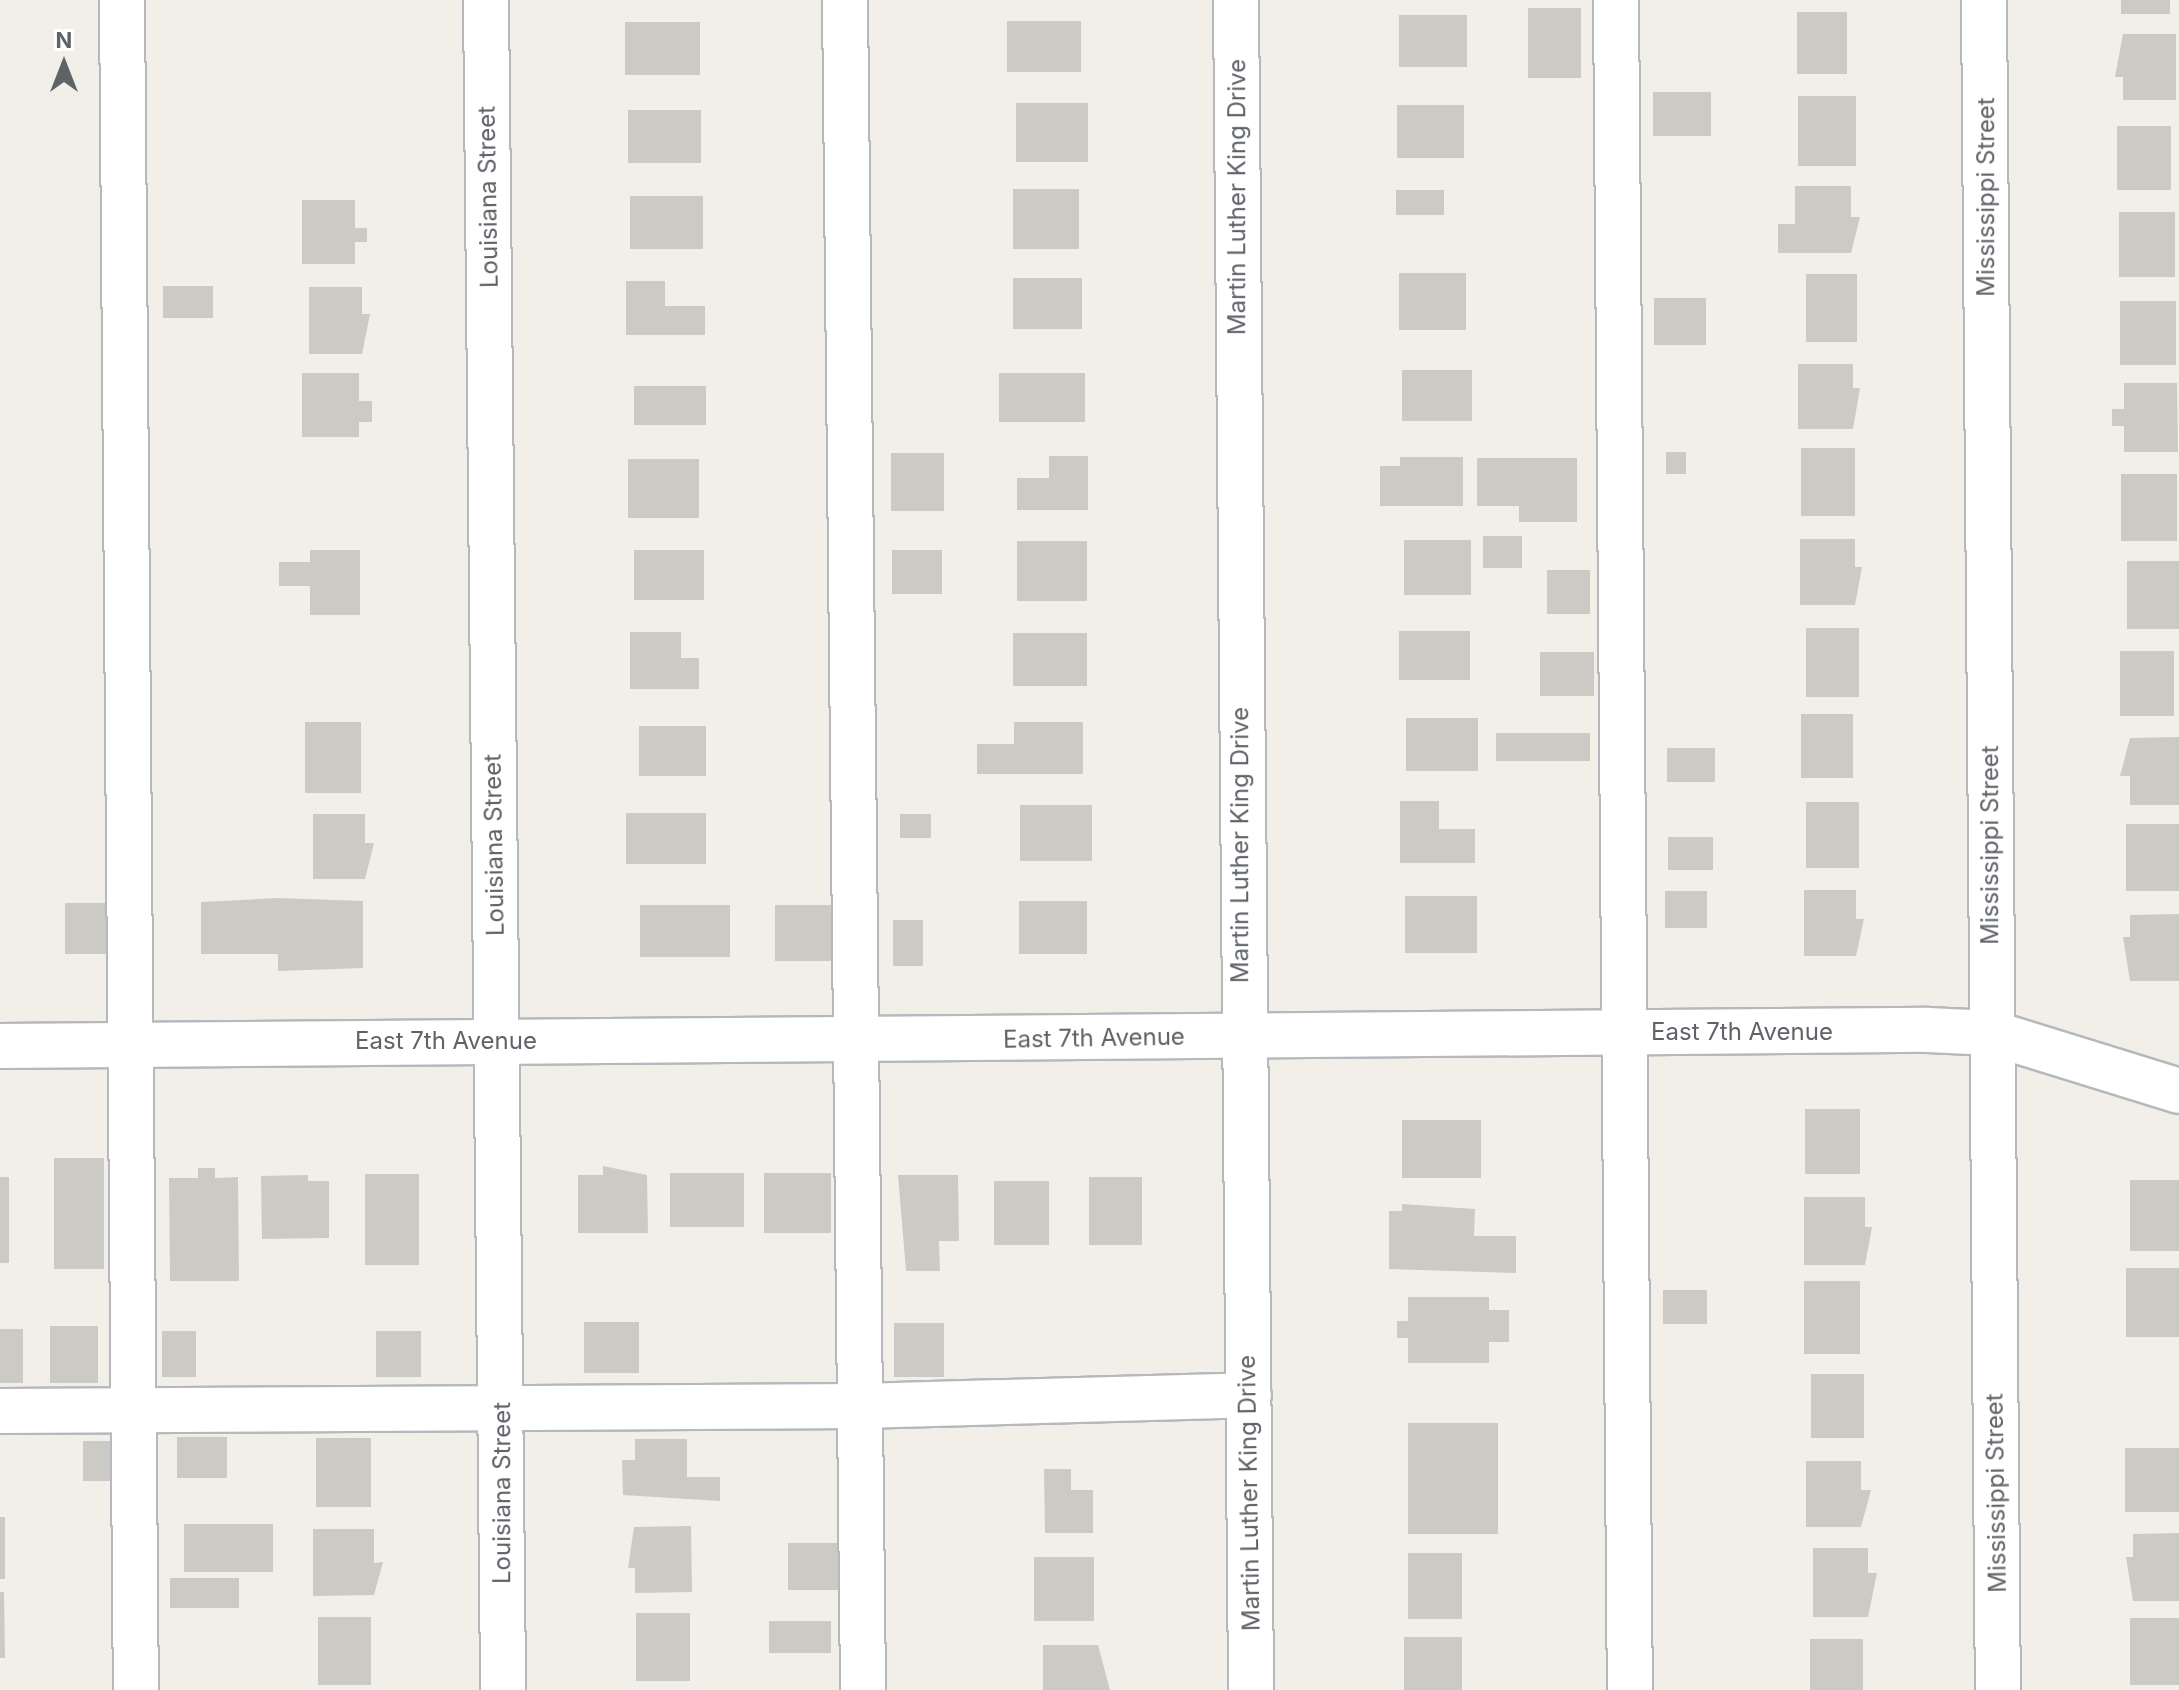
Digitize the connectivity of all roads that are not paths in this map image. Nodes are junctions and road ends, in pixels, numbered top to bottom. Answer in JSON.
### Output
{"nodes":[{"id":1,"x":122,"y":0,"type":"edge"},
{"id":2,"x":486,"y":0,"type":"edge"},
{"id":3,"x":845,"y":0,"type":"edge"},
{"id":4,"x":1236,"y":0,"type":"edge"},
{"id":5,"x":1616,"y":0,"type":"edge"},
{"id":6,"x":1984,"y":0,"type":"edge"},
{"id":7,"x":1626,"y":1033,"type":"junction"},
{"id":8,"x":1992,"y":1033,"type":"junction"},
{"id":9,"x":1241,"y":1036,"type":"junction"},
{"id":10,"x":495,"y":1041,"type":"junction"},
{"id":11,"x":853,"y":1041,"type":"junction"},
{"id":12,"x":132,"y":1045,"type":"junction"},
{"id":13,"x":0,"y":1046,"type":"edge"},
{"id":14,"x":2179,"y":1091,"type":"edge"},
{"id":15,"x":1249,"y":1395,"type":"junction"},
{"id":16,"x":502,"y":1406,"type":"junction"},
{"id":17,"x":860,"y":1406,"type":"junction"},
{"id":18,"x":0,"y":1411,"type":"edge"},
{"id":19,"x":137,"y":1412,"type":"junction"},
{"id":20,"x":136,"y":1690,"type":"edge"},
{"id":21,"x":503,"y":1690,"type":"edge"},
{"id":22,"x":863,"y":1690,"type":"edge"},
{"id":23,"x":1251,"y":1690,"type":"edge"},
{"id":24,"x":1630,"y":1690,"type":"edge"},
{"id":25,"x":1998,"y":1690,"type":"edge"}],
"edges":[{"from":1,"to":12,"type":"street"},
{"from":2,"to":10,"type":"street","name":"Louisiana Street"},
{"from":3,"to":11,"type":"street"},
{"from":4,"to":9,"type":"street","name":"Martin Luther King Drive"},
{"from":5,"to":7,"type":"street"},
{"from":6,"to":8,"type":"street","name":"Mississippi Street"},
{"from":7,"to":8,"type":"street","name":"East 7th Avenue"},
{"from":7,"to":9,"type":"street","name":"East 7th Avenue"},
{"from":7,"to":24,"type":"street"},
{"from":8,"to":14,"type":"street","name":"East 7th Avenue"},
{"from":8,"to":25,"type":"street","name":"Mississippi Street"},
{"from":9,"to":11,"type":"street","name":"East 7th Avenue"},
{"from":9,"to":15,"type":"street","name":"Martin Luther King Drive"},
{"from":10,"to":11,"type":"street","name":"East 7th Avenue"},
{"from":10,"to":12,"type":"street","name":"East 7th Avenue"},
{"from":10,"to":16,"type":"street","name":"Louisiana Street"},
{"from":11,"to":17,"type":"street"},
{"from":12,"to":13,"type":"street","name":"East 7th Avenue"},
{"from":12,"to":19,"type":"street"},
{"from":15,"to":17,"type":"street"},
{"from":15,"to":23,"type":"street","name":"Martin Luther King Drive"},
{"from":16,"to":17,"type":"street"},
{"from":16,"to":19,"type":"street"},
{"from":16,"to":21,"type":"street","name":"Louisiana Street"},
{"from":17,"to":22,"type":"street"},
{"from":18,"to":19,"type":"street"},
{"from":19,"to":20,"type":"street"}]}
